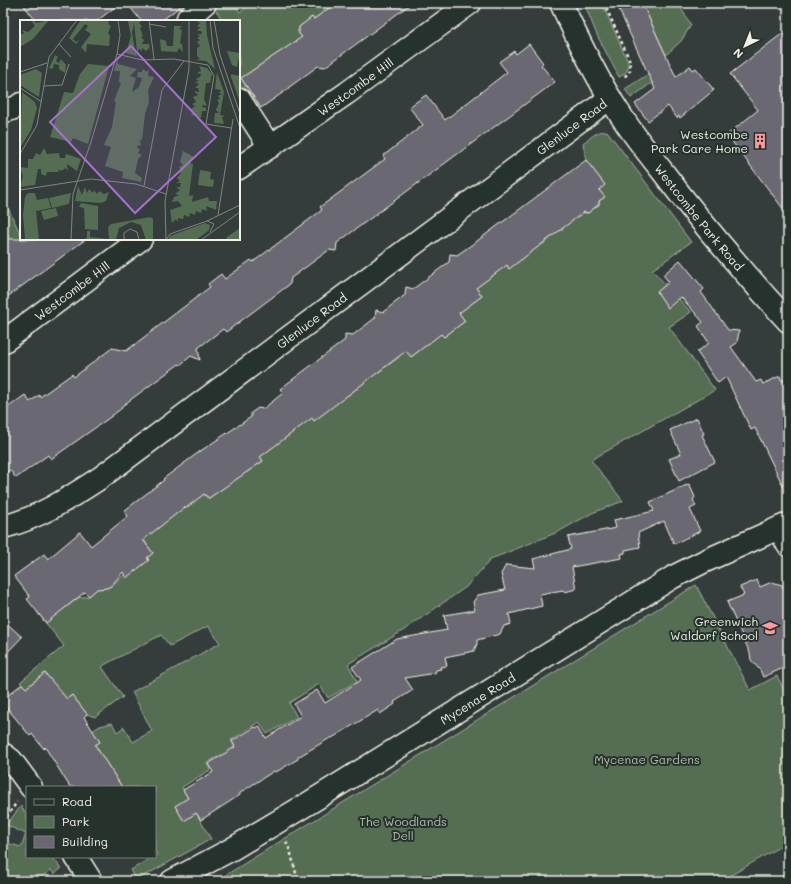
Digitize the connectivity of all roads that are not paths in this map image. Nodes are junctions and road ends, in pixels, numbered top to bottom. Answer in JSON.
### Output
{"nodes":[{"id":1,"x":205,"y":3,"type":"edge"},
{"id":2,"x":470,"y":3,"type":"edge"},
{"id":3,"x":561,"y":3,"type":"edge"},
{"id":4,"x":189,"y":20,"type":"edge"},
{"id":5,"x":614,"y":90,"type":"junction"},
{"id":6,"x":240,"y":101,"type":"edge"},
{"id":7,"x":20,"y":105,"type":"edge"},
{"id":8,"x":3,"y":112,"type":"edge"},
{"id":9,"x":270,"y":147,"type":"junction"},
{"id":10,"x":240,"y":167,"type":"edge"},
{"id":11,"x":140,"y":240,"type":"edge"},
{"id":12,"x":788,"y":321,"type":"edge"},
{"id":13,"x":3,"y":342,"type":"edge"},
{"id":14,"x":3,"y":527,"type":"edge"},
{"id":15,"x":785,"y":533,"type":"edge"},
{"id":16,"x":3,"y":754,"type":"edge"},
{"id":17,"x":26,"y":793,"type":"edge"},
{"id":18,"x":77,"y":858,"type":"edge"},
{"id":19,"x":91,"y":881,"type":"edge"},
{"id":20,"x":172,"y":881,"type":"edge"}],
"edges":[{"from":1,"to":4,"type":"street"},
{"from":2,"to":9,"type":"street","name":"Westcombe Hill"},
{"from":3,"to":5,"type":"street","name":"Westcombe Park Road"},
{"from":5,"to":12,"type":"street","name":"Westcombe Park Road"},
{"from":5,"to":14,"type":"street","name":"Glenluce Road"},
{"from":6,"to":9,"type":"street"},
{"from":7,"to":8,"type":"street"},
{"from":9,"to":10,"type":"street","name":"Westcombe Hill"},
{"from":11,"to":13,"type":"street","name":"Westcombe Hill"},
{"from":15,"to":20,"type":"street","name":"Mycenae Road"},
{"from":16,"to":17,"type":"street"},
{"from":18,"to":19,"type":"street"}]}
